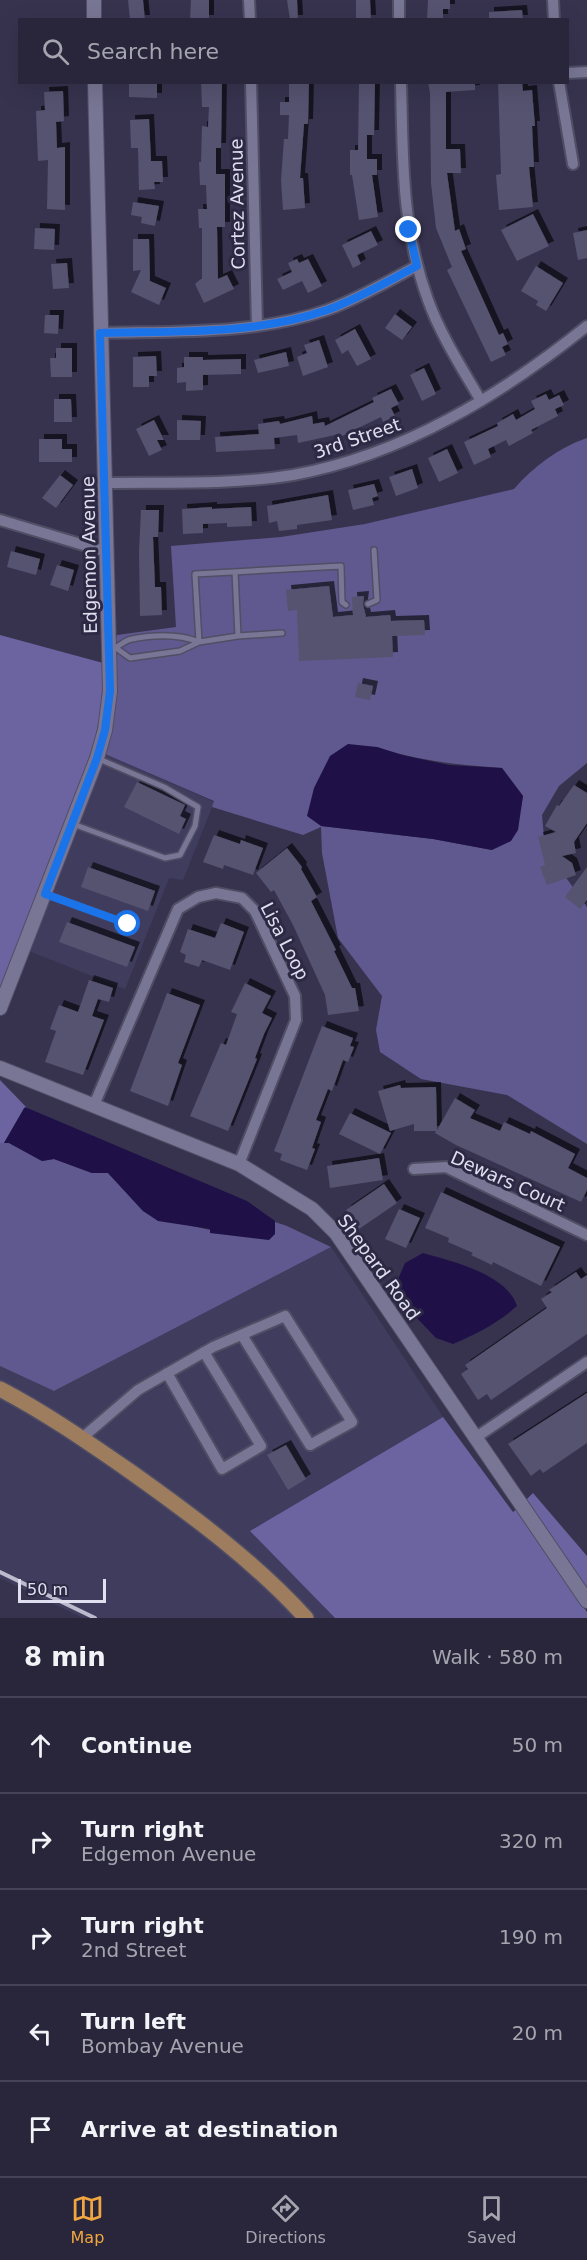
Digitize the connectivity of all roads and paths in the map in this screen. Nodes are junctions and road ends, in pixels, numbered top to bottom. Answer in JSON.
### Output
{"nodes":[{"id":1,"x":94,"y":0,"type":"edge"},
{"id":2,"x":249,"y":0,"type":"edge"},
{"id":3,"x":399,"y":0,"type":"edge"},
{"id":4,"x":553,"y":0,"type":"edge"},
{"id":5,"x":94,"y":18,"type":"edge"},
{"id":6,"x":250,"y":18,"type":"edge"},
{"id":7,"x":399,"y":18,"type":"edge"},
{"id":8,"x":554,"y":18,"type":"edge"},
{"id":9,"x":587,"y":72,"type":"edge"},
{"id":10,"x":569,"y":74,"type":"edge"},
{"id":11,"x":95,"y":84,"type":"edge"},
{"id":12,"x":251,"y":84,"type":"edge"},
{"id":13,"x":401,"y":84,"type":"edge"},
{"id":14,"x":559,"y":84,"type":"edge"},
{"id":15,"x":573,"y":164,"type":"dead end"},
{"id":16,"x":417,"y":266,"type":"junction"},
{"id":17,"x":256,"y":325,"type":"junction"},
{"id":18,"x":587,"y":326,"type":"edge"},
{"id":19,"x":100,"y":333,"type":"junction"},
{"id":20,"x":482,"y":401,"type":"junction"},
{"id":21,"x":105,"y":483,"type":"junction"},
{"id":22,"x":0,"y":520,"type":"edge"},
{"id":23,"x":374,"y":550,"type":"dead end"},
{"id":24,"x":106,"y":552,"type":"junction"},
{"id":25,"x":235,"y":572,"type":"junction"},
{"id":26,"x":368,"y":604,"type":"dead end"},
{"id":27,"x":346,"y":605,"type":"dead end"},
{"id":28,"x":282,"y":633,"type":"dead end"},
{"id":29,"x":238,"y":636,"type":"junction"},
{"id":30,"x":199,"y":642,"type":"junction"},
{"id":31,"x":112,"y":649,"type":"junction"},
{"id":32,"x":97,"y":758,"type":"junction"},
{"id":33,"x":72,"y":823,"type":"junction"},
{"id":34,"x":45,"y":894,"type":"junction"},
{"id":35,"x":128,"y":924,"type":"dead end"},
{"id":36,"x":0,"y":1008,"type":"edge"},
{"id":37,"x":0,"y":1068,"type":"edge"},
{"id":38,"x":94,"y":1105,"type":"junction"},
{"id":39,"x":239,"y":1164,"type":"junction"},
{"id":40,"x":414,"y":1169,"type":"dead end"},
{"id":41,"x":587,"y":1235,"type":"edge"},
{"id":42,"x":242,"y":1335,"type":"junction"},
{"id":43,"x":204,"y":1352,"type":"junction"},
{"id":44,"x":587,"y":1362,"type":"edge"},
{"id":45,"x":167,"y":1373,"type":"junction"},
{"id":46,"x":0,"y":1389,"type":"edge"},
{"id":47,"x":82,"y":1438,"type":"junction"},
{"id":48,"x":475,"y":1438,"type":"junction"},
{"id":49,"x":587,"y":1601,"type":"edge"},
{"id":50,"x":306,"y":1618,"type":"edge"}],
"edges":[{"from":1,"to":5,"type":"street"},
{"from":2,"to":6,"type":"street"},
{"from":3,"to":7,"type":"street"},
{"from":4,"to":8,"type":"street"},
{"from":9,"to":10,"type":"street"},
{"from":11,"to":19,"type":"street","name":"Edgemon Avenue"},
{"from":12,"to":17,"type":"street","name":"Cortez Avenue"},
{"from":13,"to":16,"type":"street"},
{"from":14,"to":15,"type":"street"},
{"from":16,"to":17,"type":"street"},
{"from":16,"to":20,"type":"street"},
{"from":17,"to":19,"type":"street"},
{"from":18,"to":20,"type":"street","name":"3rd Street"},
{"from":19,"to":21,"type":"street","name":"Edgemon Avenue"},
{"from":20,"to":21,"type":"street","name":"3rd Street"},
{"from":21,"to":24,"type":"street","name":"Edgemon Avenue"},
{"from":22,"to":24,"type":"street"},
{"from":23,"to":26,"type":"lane"},
{"from":24,"to":31,"type":"street","name":"Edgemon Avenue"},
{"from":25,"to":27,"type":"lane"},
{"from":25,"to":29,"type":"lane"},
{"from":25,"to":30,"type":"lane"},
{"from":28,"to":29,"type":"lane"},
{"from":29,"to":30,"type":"lane"},
{"from":30,"to":31,"type":"lane"},
{"from":30,"to":31,"type":"lane"},
{"from":31,"to":32,"type":"street","name":"Edgemon Avenue"},
{"from":32,"to":33,"type":"street","name":"Edgemon Avenue"},
{"from":32,"to":33,"type":"lane"},
{"from":33,"to":34,"type":"street","name":"Edgemon Avenue"},
{"from":34,"to":35,"type":"lane"},
{"from":34,"to":36,"type":"street","name":"Edgemon Avenue"},
{"from":37,"to":38,"type":"street","name":"Shepard Road"},
{"from":38,"to":39,"type":"street","name":"Shepard Road"},
{"from":38,"to":39,"type":"street","name":"Lisa Loop"},
{"from":39,"to":48,"type":"street","name":"Shepard Road"},
{"from":40,"to":41,"type":"street","name":"Dewars Court"},
{"from":42,"to":42,"type":"street"},
{"from":42,"to":43,"type":"street"},
{"from":43,"to":45,"type":"street"},
{"from":43,"to":45,"type":"street"},
{"from":44,"to":48,"type":"street"},
{"from":45,"to":47,"type":"street"},
{"from":46,"to":47,"type":"main road"},
{"from":47,"to":50,"type":"main road"},
{"from":48,"to":49,"type":"street","name":"Shepard Road"}]}
